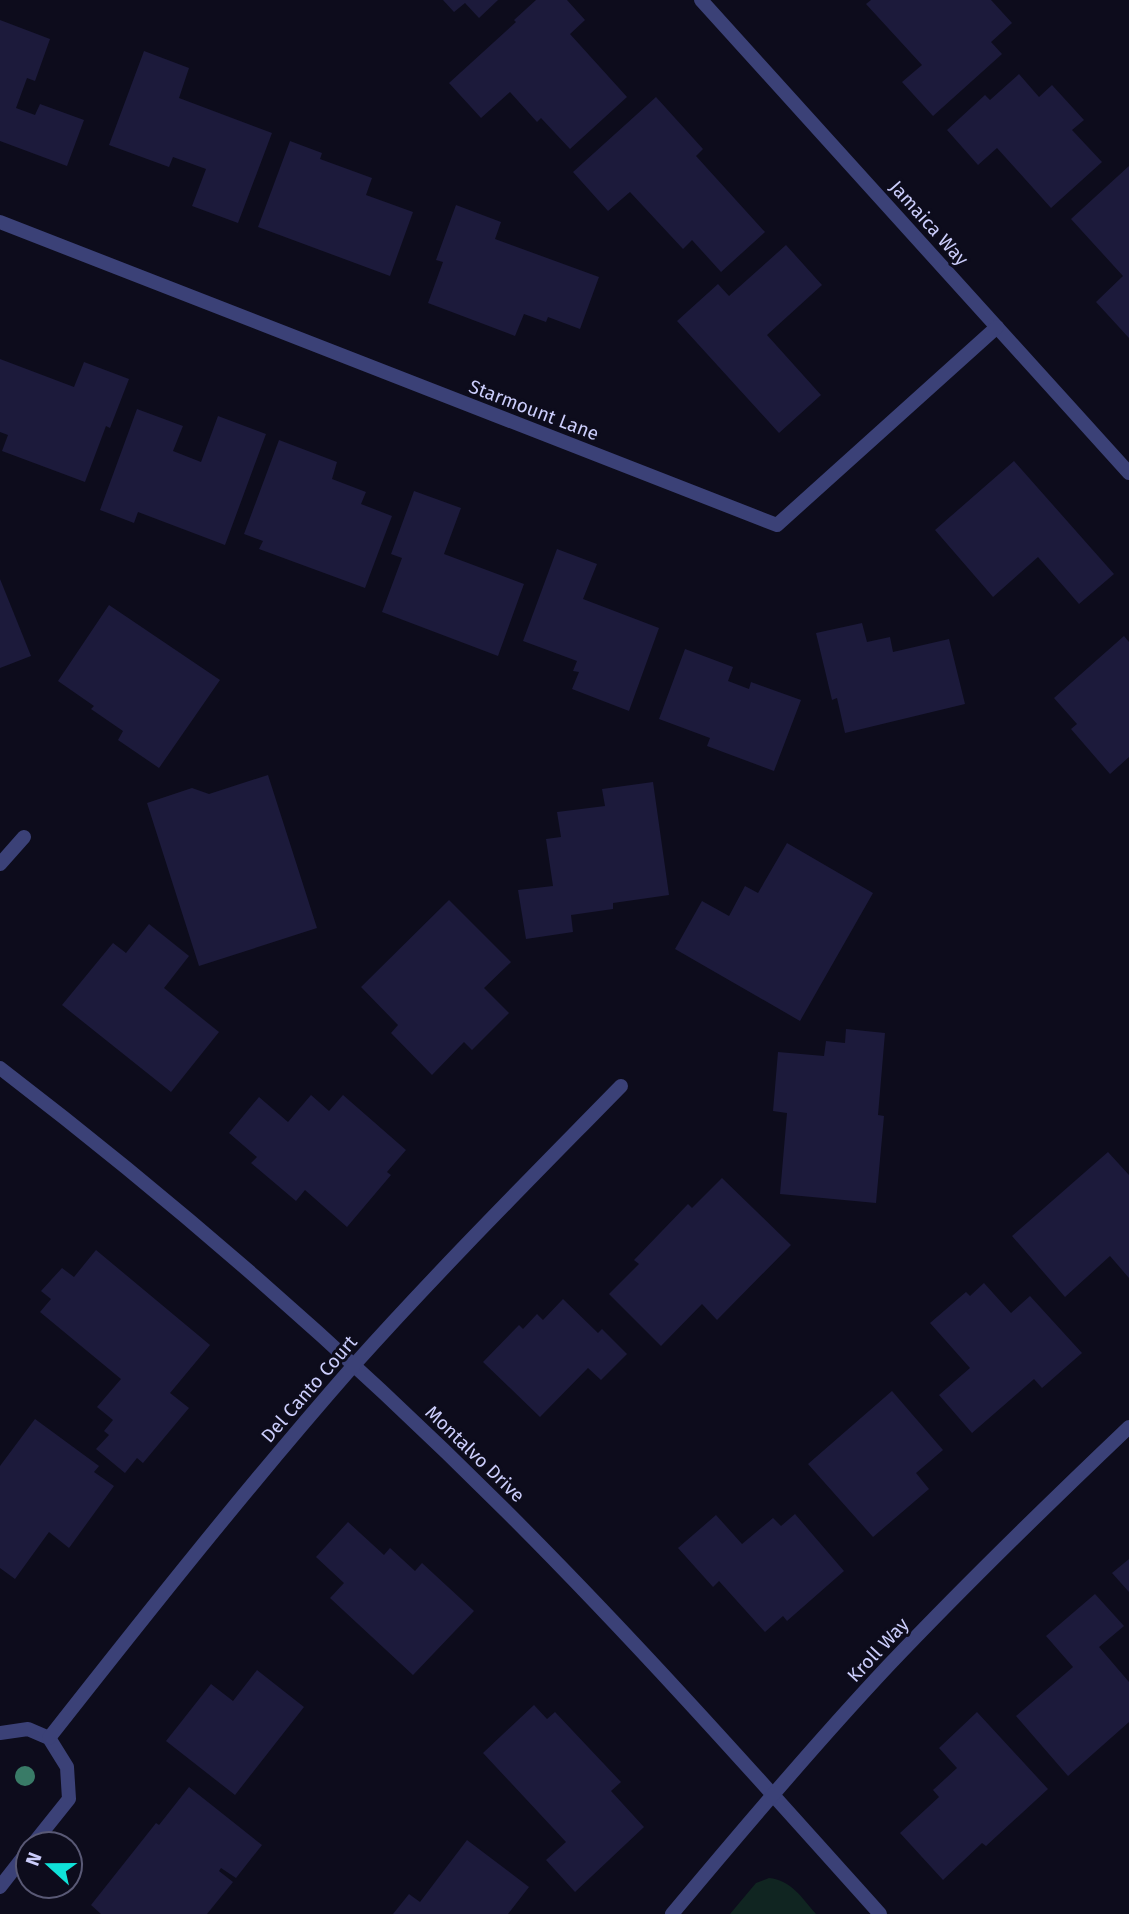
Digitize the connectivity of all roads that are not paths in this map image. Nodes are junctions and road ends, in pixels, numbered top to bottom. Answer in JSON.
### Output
{"nodes":[{"id":1,"x":701,"y":0,"type":"edge"},
{"id":2,"x":0,"y":222,"type":"edge"},
{"id":3,"x":997,"y":327,"type":"junction"},
{"id":4,"x":1129,"y":472,"type":"edge"},
{"id":5,"x":24,"y":836,"type":"dead end"},
{"id":6,"x":0,"y":864,"type":"edge"},
{"id":7,"x":0,"y":1068,"type":"edge"},
{"id":8,"x":621,"y":1086,"type":"dead end"},
{"id":9,"x":354,"y":1365,"type":"junction"},
{"id":10,"x":1129,"y":1427,"type":"edge"},
{"id":11,"x":0,"y":1733,"type":"edge"},
{"id":12,"x":49,"y":1738,"type":"junction"},
{"id":13,"x":772,"y":1794,"type":"junction"},
{"id":14,"x":44,"y":1830,"type":"edge"},
{"id":15,"x":14,"y":1869,"type":"edge"},
{"id":16,"x":0,"y":1887,"type":"edge"},
{"id":17,"x":672,"y":1914,"type":"edge"},
{"id":18,"x":880,"y":1914,"type":"edge"}],
"edges":[{"from":1,"to":3,"type":"street","name":"Jamaica Way"},
{"from":2,"to":3,"type":"street","name":"Starmount Lane"},
{"from":3,"to":4,"type":"street","name":"Jamaica Way"},
{"from":5,"to":6,"type":"street"},
{"from":7,"to":9,"type":"street","name":"Montalvo Drive"},
{"from":8,"to":9,"type":"street","name":"Del Canto Court"},
{"from":9,"to":12,"type":"street","name":"Del Canto Court"},
{"from":9,"to":13,"type":"street","name":"Montalvo Drive"},
{"from":10,"to":13,"type":"street","name":"Kroll Way"},
{"from":11,"to":12,"type":"street"},
{"from":12,"to":14,"type":"street"},
{"from":13,"to":17,"type":"street","name":"Kroll Way"},
{"from":13,"to":18,"type":"street","name":"Montalvo Drive"},
{"from":15,"to":16,"type":"street"}]}
